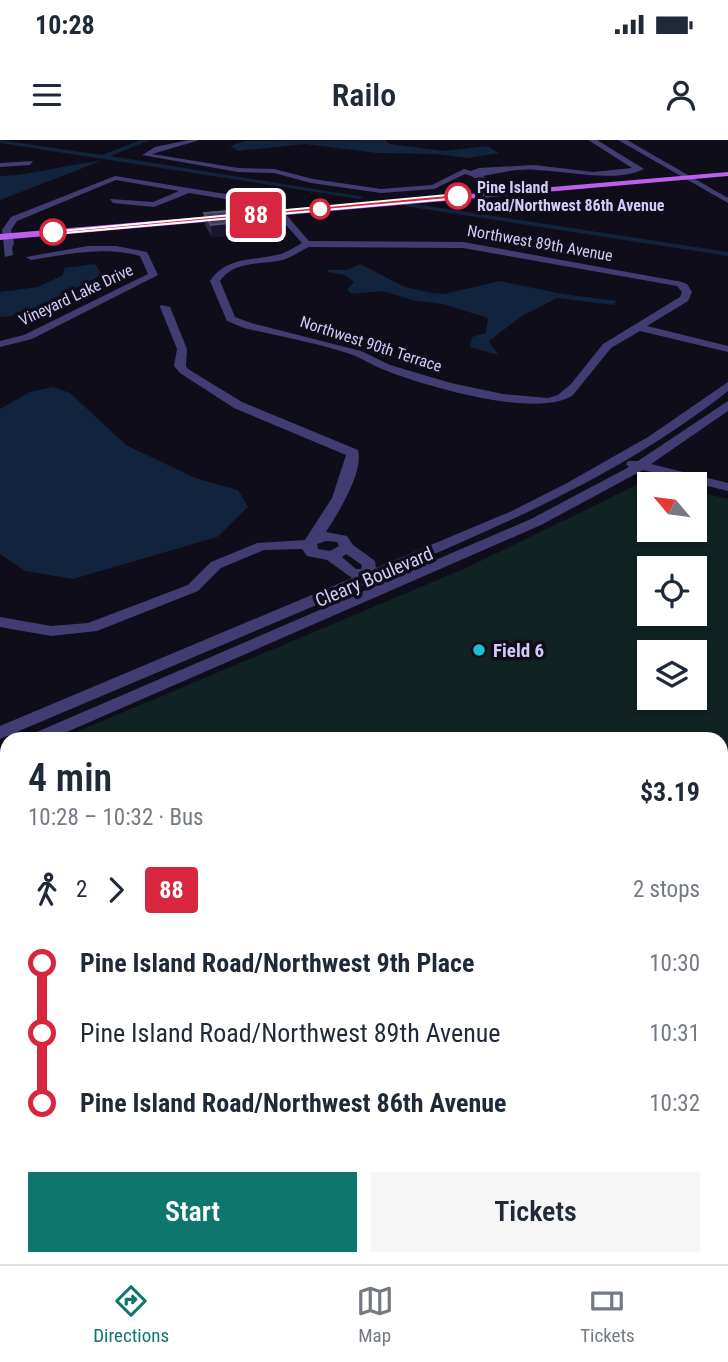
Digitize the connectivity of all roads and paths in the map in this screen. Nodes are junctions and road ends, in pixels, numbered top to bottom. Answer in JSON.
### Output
{"nodes":[{"id":1,"x":196,"y":140,"type":"edge"},
{"id":2,"x":592,"y":140,"type":"edge"},
{"id":3,"x":622,"y":140,"type":"edge"},
{"id":4,"x":634,"y":140,"type":"edge"},
{"id":5,"x":30,"y":163,"type":"dead end"},
{"id":6,"x":0,"y":165,"type":"edge"},
{"id":7,"x":487,"y":172,"type":"junction"},
{"id":8,"x":728,"y":172,"type":"edge"},
{"id":9,"x":474,"y":174,"type":"junction"},
{"id":10,"x":689,"y":175,"type":"junction"},
{"id":11,"x":178,"y":188,"type":"junction"},
{"id":12,"x":190,"y":189,"type":"junction"},
{"id":13,"x":501,"y":189,"type":"junction"},
{"id":14,"x":728,"y":193,"type":"edge"},
{"id":15,"x":113,"y":201,"type":"dead end"},
{"id":16,"x":728,"y":201,"type":"edge"},
{"id":17,"x":146,"y":206,"type":"junction"},
{"id":18,"x":278,"y":211,"type":"junction"},
{"id":19,"x":307,"y":244,"type":"junction"},
{"id":20,"x":11,"y":249,"type":"edge"},
{"id":21,"x":165,"y":307,"type":"dead end"},
{"id":22,"x":638,"y":327,"type":"junction"},
{"id":23,"x":0,"y":344,"type":"edge"},
{"id":24,"x":728,"y":349,"type":"edge"},
{"id":25,"x":728,"y":385,"type":"edge"},
{"id":26,"x":728,"y":405,"type":"edge"},
{"id":27,"x":621,"y":459,"type":"junction"},
{"id":28,"x":639,"y":467,"type":"junction"},
{"id":29,"x":728,"y":487,"type":"edge"},
{"id":30,"x":327,"y":521,"type":"junction"},
{"id":31,"x":312,"y":541,"type":"junction"},
{"id":32,"x":342,"y":542,"type":"junction"},
{"id":33,"x":332,"y":556,"type":"junction"},
{"id":34,"x":370,"y":576,"type":"junction"},
{"id":35,"x":386,"y":589,"type":"junction"},
{"id":36,"x":0,"y":622,"type":"edge"},
{"id":37,"x":2,"y":732,"type":"edge"},
{"id":38,"x":52,"y":732,"type":"edge"}],
"edges":[{"from":1,"to":9,"type":"street"},
{"from":2,"to":7,"type":"street"},
{"from":3,"to":10,"type":"street"},
{"from":4,"to":10,"type":"street"},
{"from":5,"to":6,"type":"street"},
{"from":7,"to":9,"type":"street"},
{"from":7,"to":13,"type":"street"},
{"from":8,"to":10,"type":"main road"},
{"from":9,"to":13,"type":"street"},
{"from":10,"to":13,"type":"main road"},
{"from":10,"to":14,"type":"street"},
{"from":10,"to":16,"type":"street"},
{"from":11,"to":12,"type":"street"},
{"from":11,"to":17,"type":"street"},
{"from":11,"to":20,"type":"street"},
{"from":12,"to":17,"type":"street"},
{"from":12,"to":18,"type":"street"},
{"from":13,"to":18,"type":"main road"},
{"from":15,"to":17,"type":"street"},
{"from":18,"to":19,"type":"street"},
{"from":18,"to":20,"type":"main road"},
{"from":19,"to":22,"type":"street","name":"Northwest 89th Avenue"},
{"from":19,"to":22,"type":"street","name":"Northwest 90th Terrace"},
{"from":20,"to":23,"type":"street","name":"Vineyard Lake Drive"},
{"from":21,"to":30,"type":"street"},
{"from":22,"to":24,"type":"street"},
{"from":25,"to":27,"type":"street","name":"Cleary Boulevard"},
{"from":26,"to":28,"type":"street","name":"Cleary Boulevard"},
{"from":27,"to":28,"type":"street"},
{"from":27,"to":34,"type":"street","name":"Cleary Boulevard"},
{"from":28,"to":29,"type":"street"},
{"from":28,"to":35,"type":"street","name":"Cleary Boulevard"},
{"from":30,"to":31,"type":"street"},
{"from":30,"to":32,"type":"street"},
{"from":31,"to":32,"type":"street"},
{"from":31,"to":33,"type":"street"},
{"from":31,"to":36,"type":"street"},
{"from":32,"to":33,"type":"street"},
{"from":32,"to":34,"type":"street"},
{"from":33,"to":34,"type":"street"},
{"from":34,"to":35,"type":"street"},
{"from":34,"to":37,"type":"street","name":"Cleary Boulevard"},
{"from":35,"to":38,"type":"street","name":"Cleary Boulevard"}]}
